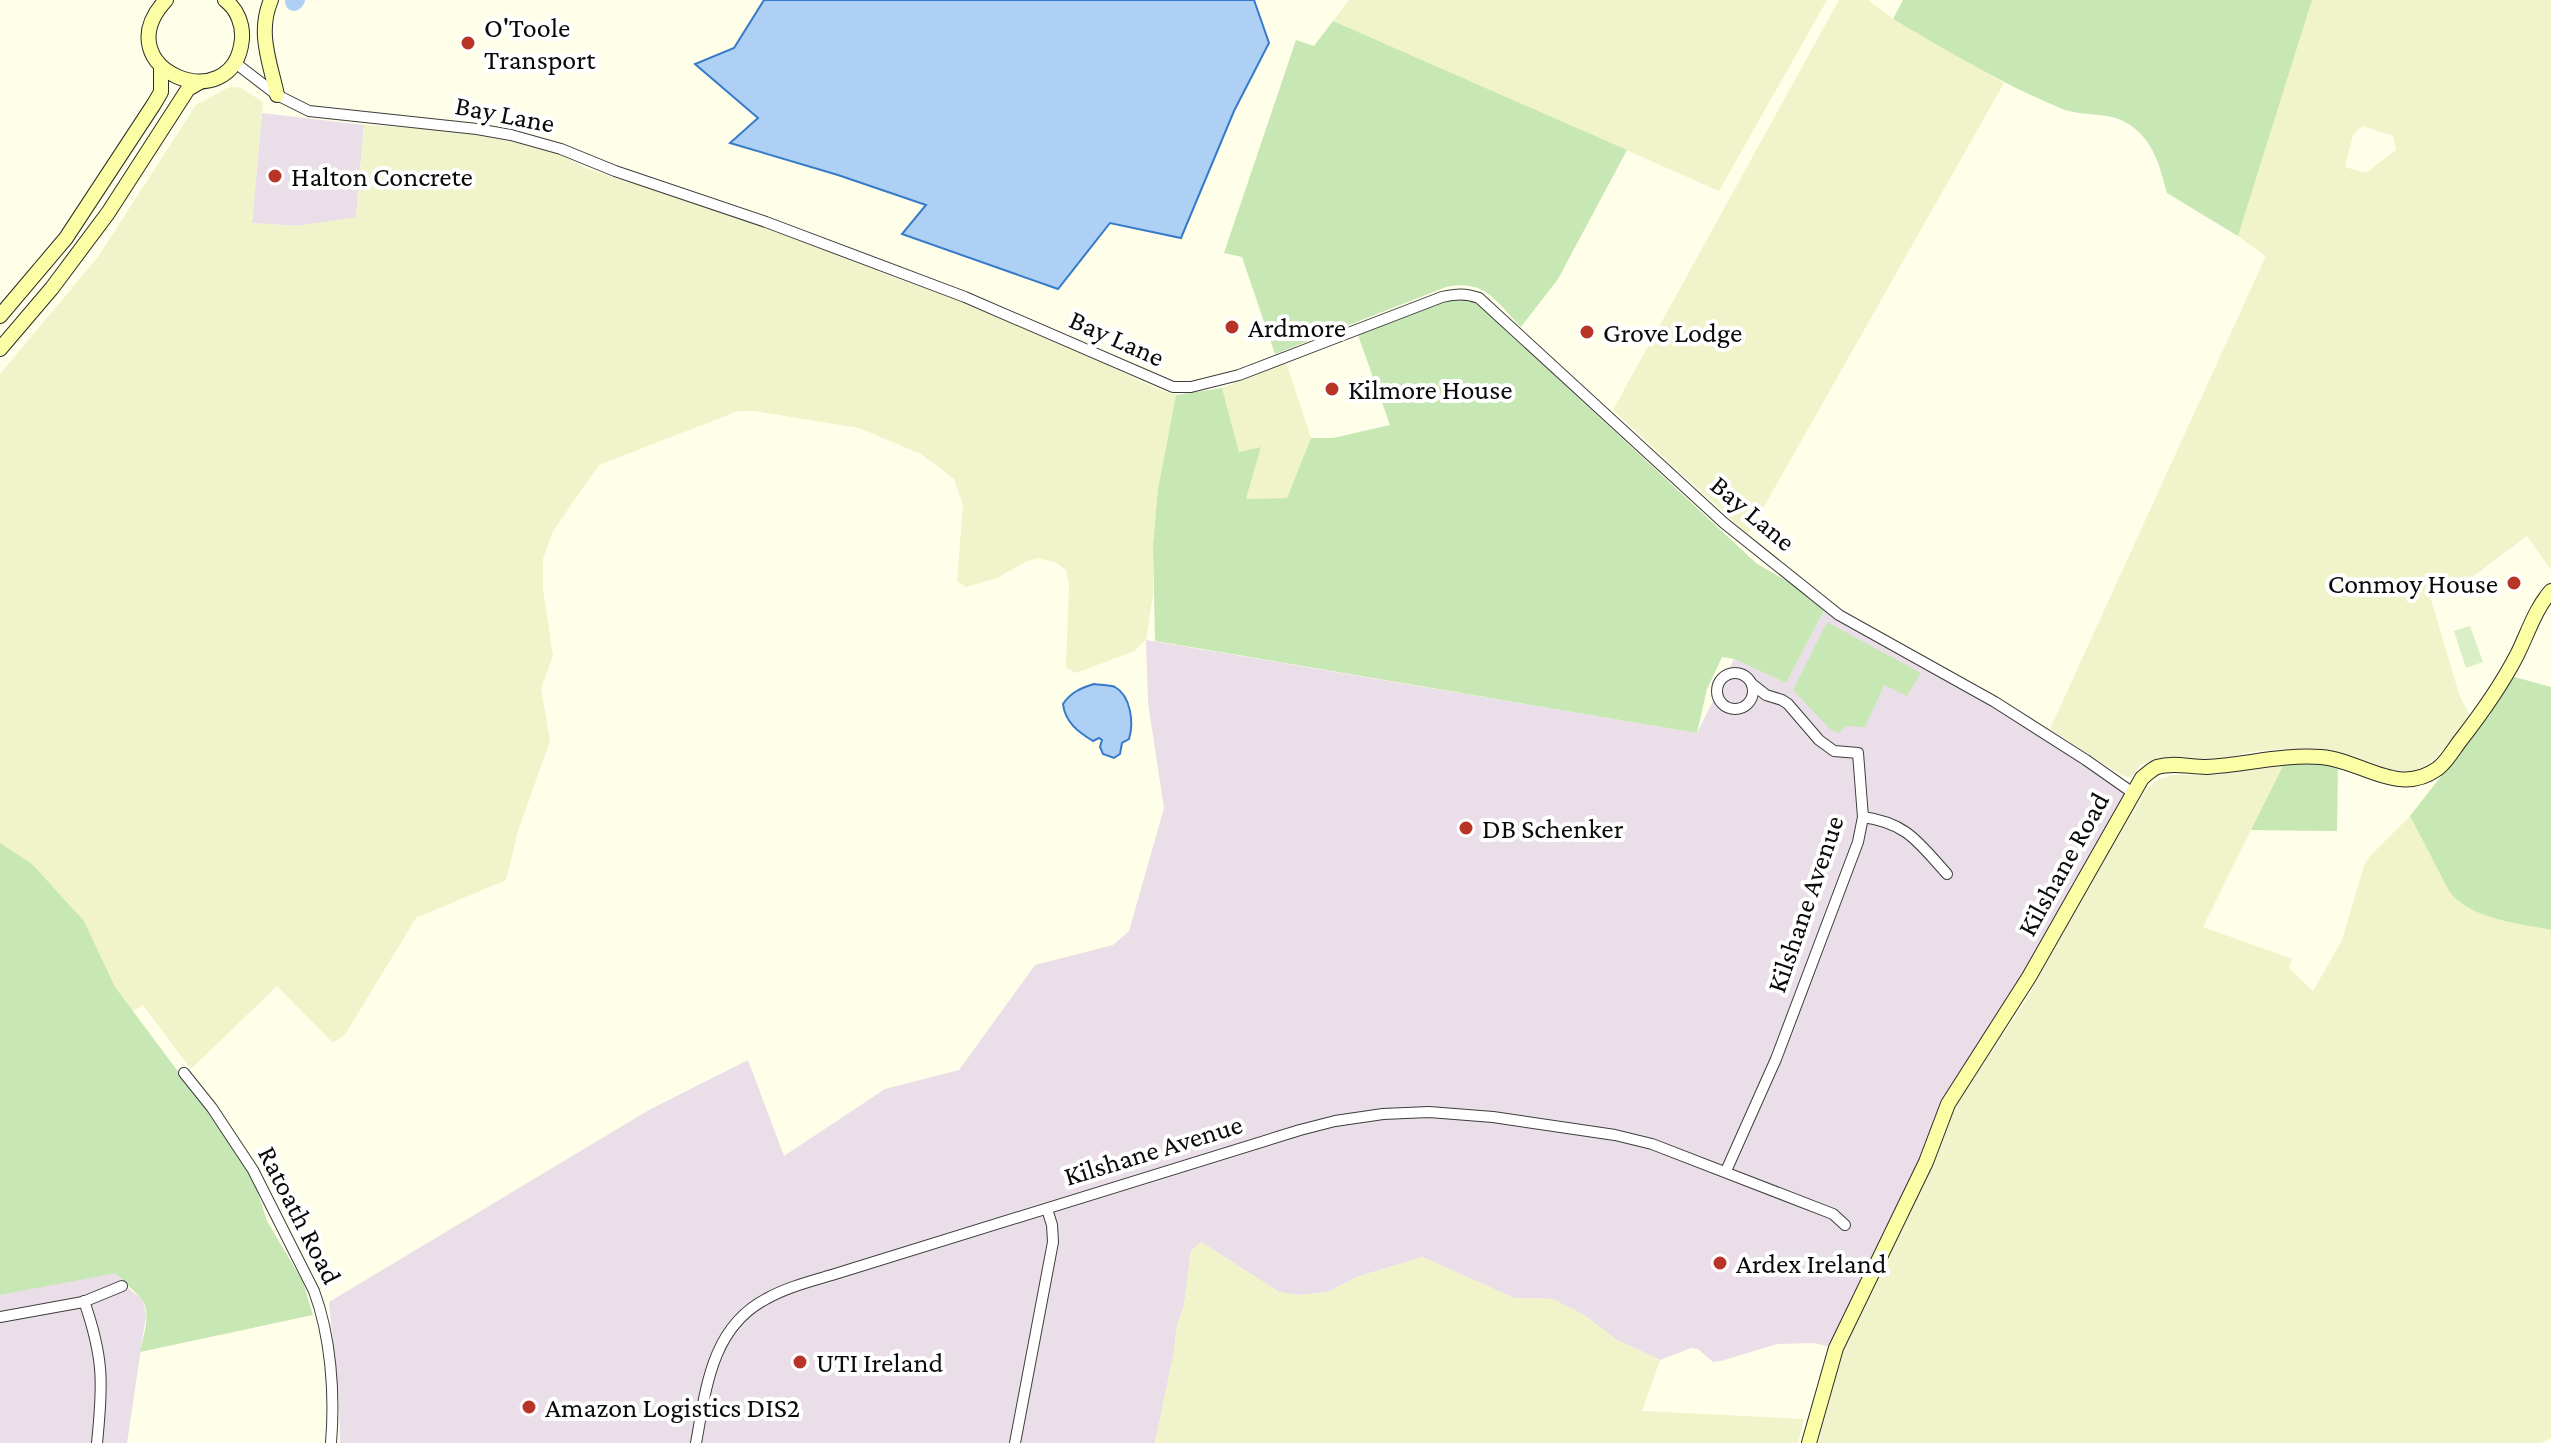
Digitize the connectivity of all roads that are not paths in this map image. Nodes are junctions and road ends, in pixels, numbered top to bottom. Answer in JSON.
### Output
{"nodes":[{"id":1,"x":166,"y":0,"type":"edge"},
{"id":2,"x":225,"y":0,"type":"edge"},
{"id":3,"x":247,"y":0,"type":"edge"},
{"id":4,"x":271,"y":0,"type":"edge"},
{"id":5,"x":239,"y":17,"type":"junction"},
{"id":6,"x":234,"y":62,"type":"junction"},
{"id":7,"x":161,"y":67,"type":"junction"},
{"id":8,"x":200,"y":82,"type":"junction"},
{"id":9,"x":277,"y":95,"type":"junction"},
{"id":10,"x":0,"y":316,"type":"edge"},
{"id":11,"x":0,"y":349,"type":"edge"},
{"id":12,"x":2551,"y":591,"type":"edge"},
{"id":13,"x":1752,"y":684,"type":"junction"},
{"id":14,"x":1766,"y":695,"type":"junction"},
{"id":15,"x":1750,"y":700,"type":"junction"},
{"id":16,"x":2133,"y":793,"type":"junction"},
{"id":17,"x":1863,"y":817,"type":"junction"},
{"id":18,"x":1947,"y":874,"type":"dead end"},
{"id":19,"x":184,"y":1073,"type":"dead end"},
{"id":20,"x":1726,"y":1171,"type":"junction"},
{"id":21,"x":1047,"y":1209,"type":"junction"},
{"id":22,"x":1845,"y":1225,"type":"dead end"},
{"id":23,"x":122,"y":1286,"type":"dead end"},
{"id":24,"x":84,"y":1301,"type":"junction"},
{"id":25,"x":0,"y":1317,"type":"edge"},
{"id":26,"x":97,"y":1443,"type":"edge"},
{"id":27,"x":331,"y":1443,"type":"edge"},
{"id":28,"x":696,"y":1443,"type":"edge"},
{"id":29,"x":1015,"y":1443,"type":"edge"},
{"id":30,"x":1809,"y":1443,"type":"edge"}],
"edges":[{"from":1,"to":7,"type":"street"},
{"from":2,"to":5,"type":"street"},
{"from":3,"to":5,"type":"street"},
{"from":4,"to":9,"type":"street"},
{"from":5,"to":6,"type":"street"},
{"from":6,"to":8,"type":"street"},
{"from":6,"to":9,"type":"street","name":"Bay Lane"},
{"from":7,"to":8,"type":"street"},
{"from":7,"to":10,"type":"street"},
{"from":8,"to":11,"type":"street"},
{"from":9,"to":16,"type":"street","name":"Bay Lane"},
{"from":12,"to":16,"type":"street","name":"Kilshane Road"},
{"from":13,"to":14,"type":"street","name":"Kilshane Avenue"},
{"from":13,"to":15,"type":"street"},
{"from":13,"to":15,"type":"street"},
{"from":14,"to":15,"type":"street"},
{"from":14,"to":17,"type":"street","name":"Kilshane Avenue"},
{"from":16,"to":30,"type":"street","name":"Kilshane Road"},
{"from":17,"to":18,"type":"street"},
{"from":17,"to":20,"type":"street","name":"Kilshane Avenue"},
{"from":19,"to":27,"type":"street","name":"Ratoath Road"},
{"from":20,"to":21,"type":"street","name":"Kilshane Avenue"},
{"from":20,"to":22,"type":"street","name":"Kilshane Avenue"},
{"from":21,"to":28,"type":"street","name":"Kilshane Avenue"},
{"from":21,"to":29,"type":"street"},
{"from":23,"to":24,"type":"street"},
{"from":24,"to":25,"type":"street"},
{"from":24,"to":26,"type":"street"}]}
